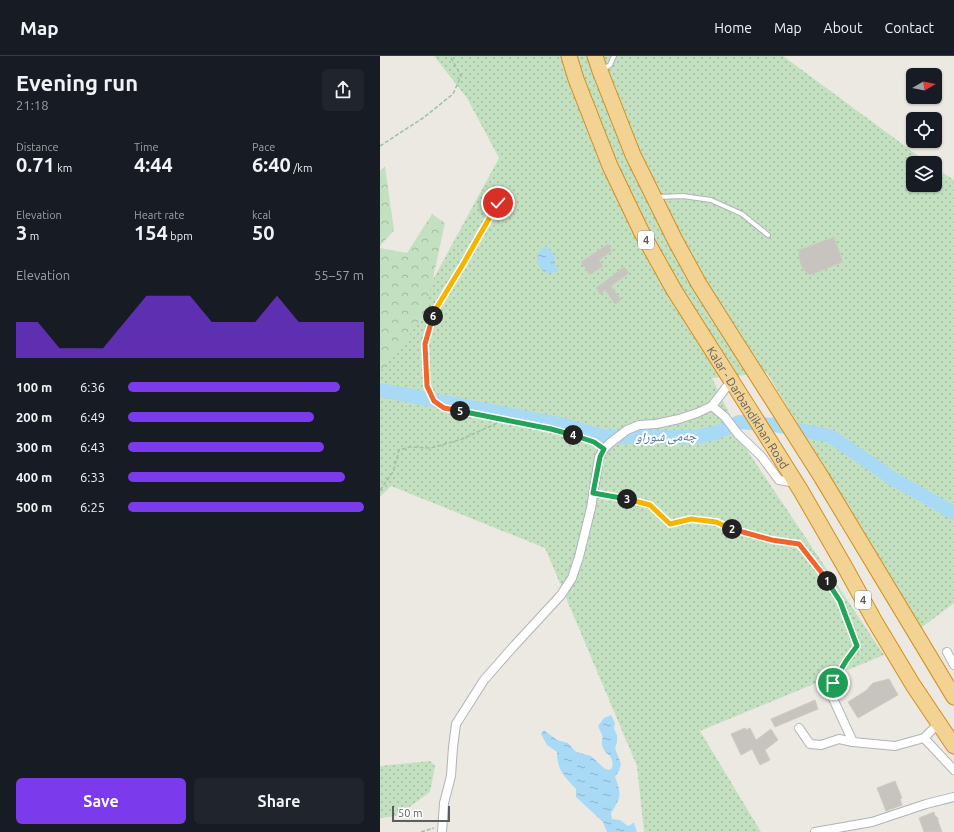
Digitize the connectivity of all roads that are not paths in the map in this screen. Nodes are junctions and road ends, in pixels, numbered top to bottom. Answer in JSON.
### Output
{"nodes":[{"id":1,"x":569,"y":56,"type":"edge"},
{"id":2,"x":595,"y":56,"type":"edge"},
{"id":3,"x":614,"y":56,"type":"edge"},
{"id":4,"x":600,"y":71,"type":"junction"},
{"id":5,"x":576,"y":79,"type":"junction"},
{"id":6,"x":653,"y":197,"type":"junction"},
{"id":7,"x":768,"y":235,"type":"dead end"},
{"id":8,"x":731,"y":381,"type":"junction"},
{"id":9,"x":712,"y":406,"type":"junction"},
{"id":10,"x":796,"y":484,"type":"junction"},
{"id":11,"x":947,"y":652,"type":"dead end"},
{"id":12,"x":954,"y":665,"type":"edge"},
{"id":13,"x":830,"y":692,"type":"road end"},
{"id":14,"x":954,"y":697,"type":"edge"},
{"id":15,"x":939,"y":723,"type":"junction"},
{"id":16,"x":799,"y":728,"type":"dead end"},
{"id":17,"x":924,"y":738,"type":"junction"},
{"id":18,"x":853,"y":742,"type":"junction"},
{"id":19,"x":954,"y":746,"type":"edge"},
{"id":20,"x":954,"y":770,"type":"edge"},
{"id":21,"x":954,"y":797,"type":"edge"},
{"id":22,"x":442,"y":829,"type":"edge"},
{"id":23,"x":814,"y":832,"type":"edge"}],
"edges":[{"from":1,"to":5,"type":"highway","name":"Kalar - Darbandikhan Road","number":"4"},
{"from":2,"to":4,"type":"highway","name":"Kalar - Darbandikhan Road","number":"4"},
{"from":3,"to":4,"type":"lane"},
{"from":4,"to":5,"type":"highway"},
{"from":4,"to":6,"type":"highway","name":"Kalar - Darbandikhan Road","number":"4"},
{"from":5,"to":8,"type":"highway","name":"Kalar - Darbandikhan Road","number":"4"},
{"from":6,"to":7,"type":"lane"},
{"from":6,"to":14,"type":"highway","name":"Kalar - Darbandikhan Road","number":"4"},
{"from":8,"to":9,"type":"street"},
{"from":8,"to":10,"type":"highway","name":"Kalar - Darbandikhan Road","number":"4"},
{"from":9,"to":10,"type":"street"},
{"from":9,"to":22,"type":"street"},
{"from":10,"to":15,"type":"highway","name":"Kalar - Darbandikhan Road","number":"4"},
{"from":11,"to":12,"type":"street"},
{"from":13,"to":18,"type":"street"},
{"from":15,"to":17,"type":"street"},
{"from":15,"to":19,"type":"highway","name":"Kalar - Darbandikhan Road","number":"4"},
{"from":16,"to":18,"type":"street"},
{"from":17,"to":18,"type":"street"},
{"from":17,"to":20,"type":"street"},
{"from":21,"to":23,"type":"street"}]}
